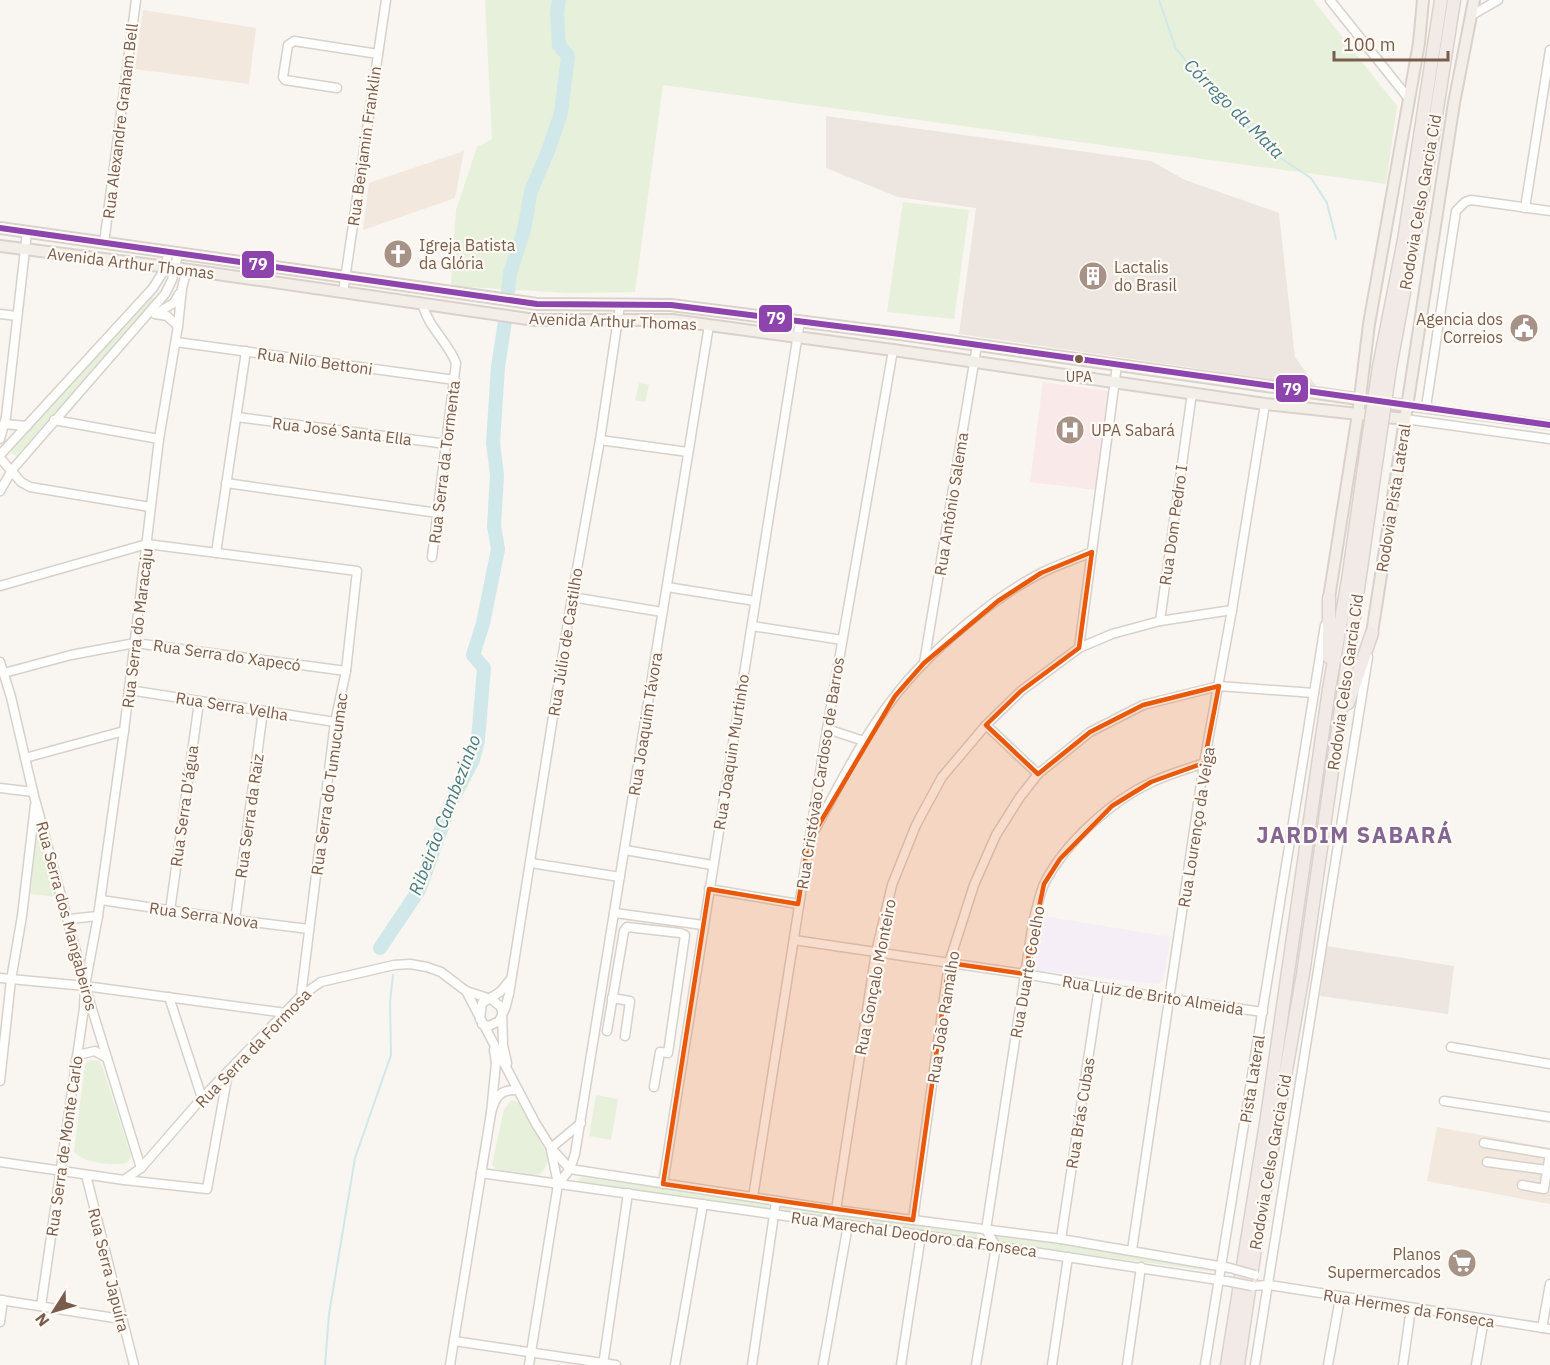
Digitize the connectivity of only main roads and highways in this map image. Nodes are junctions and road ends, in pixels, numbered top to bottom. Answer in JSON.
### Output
{"nodes":[{"id":1,"x":1423,"y":0,"type":"edge"},
{"id":2,"x":1441,"y":0,"type":"edge"},
{"id":3,"x":1454,"y":0,"type":"edge"},
{"id":4,"x":1474,"y":0,"type":"edge"},
{"id":5,"x":0,"y":228,"type":"edge"},
{"id":6,"x":0,"y":246,"type":"edge"},
{"id":7,"x":1385,"y":367,"type":"junction"},
{"id":8,"x":1242,"y":383,"type":"junction"},
{"id":9,"x":1231,"y":399,"type":"junction"},
{"id":10,"x":1360,"y":399,"type":"junction"},
{"id":11,"x":1407,"y":406,"type":"junction"},
{"id":12,"x":1358,"y":414,"type":"junction"},
{"id":13,"x":1405,"y":419,"type":"junction"},
{"id":14,"x":1371,"y":455,"type":"junction"},
{"id":15,"x":1329,"y":598,"type":"joint"},
{"id":16,"x":1372,"y":633,"type":"joint"},
{"id":17,"x":1329,"y":690,"type":"junction"},
{"id":18,"x":1338,"y":729,"type":"junction"},
{"id":19,"x":1227,"y":1365,"type":"edge"},
{"id":20,"x":1238,"y":1365,"type":"edge"}],
"edges":[{"from":1,"to":10,"type":"main road"},
{"from":2,"to":7,"type":"highway","name":"Rodovia Celso Garcia Cid"},
{"from":3,"to":7,"type":"highway","name":"Rodovia Celso Garcia Cid"},
{"from":4,"to":11,"type":"main road","name":"Rodovia Pista Lateral"},
{"from":5,"to":8,"type":"main road","name":"Avenida Arthur Thomas"},
{"from":6,"to":9,"type":"main road","name":"Avenida Arthur Thomas"},
{"from":7,"to":14,"type":"highway","name":"Rodovia Celso Garcia Cid","bridge":true},
{"from":8,"to":9,"type":"main road"},
{"from":8,"to":10,"type":"main road","name":"Avenida Arthur Thomas"},
{"from":9,"to":12,"type":"main road","name":"Avenida Arthur Thomas"},
{"from":10,"to":11,"type":"main road","name":"Avenida Arthur Thomas"},
{"from":10,"to":12,"type":"main road"},
{"from":11,"to":13,"type":"main road","name":"Rodovia Pista Lateral"},
{"from":12,"to":13,"type":"main road","name":"Avenida Arthur Thomas"},
{"from":12,"to":15,"type":"main road"},
{"from":13,"to":16,"type":"main road","name":"Rodovia Pista Lateral"},
{"from":14,"to":17,"type":"highway","name":"Rodovia Celso Garcia Cid"},
{"from":14,"to":18,"type":"highway","name":"Rodovia Celso Garcia Cid"},
{"from":15,"to":17,"type":"highway"},
{"from":16,"to":18,"type":"highway"},
{"from":17,"to":19,"type":"highway","name":"Rodovia Celso Garcia Cid"},
{"from":18,"to":20,"type":"highway","name":"Rodovia Celso Garcia Cid"}]}
